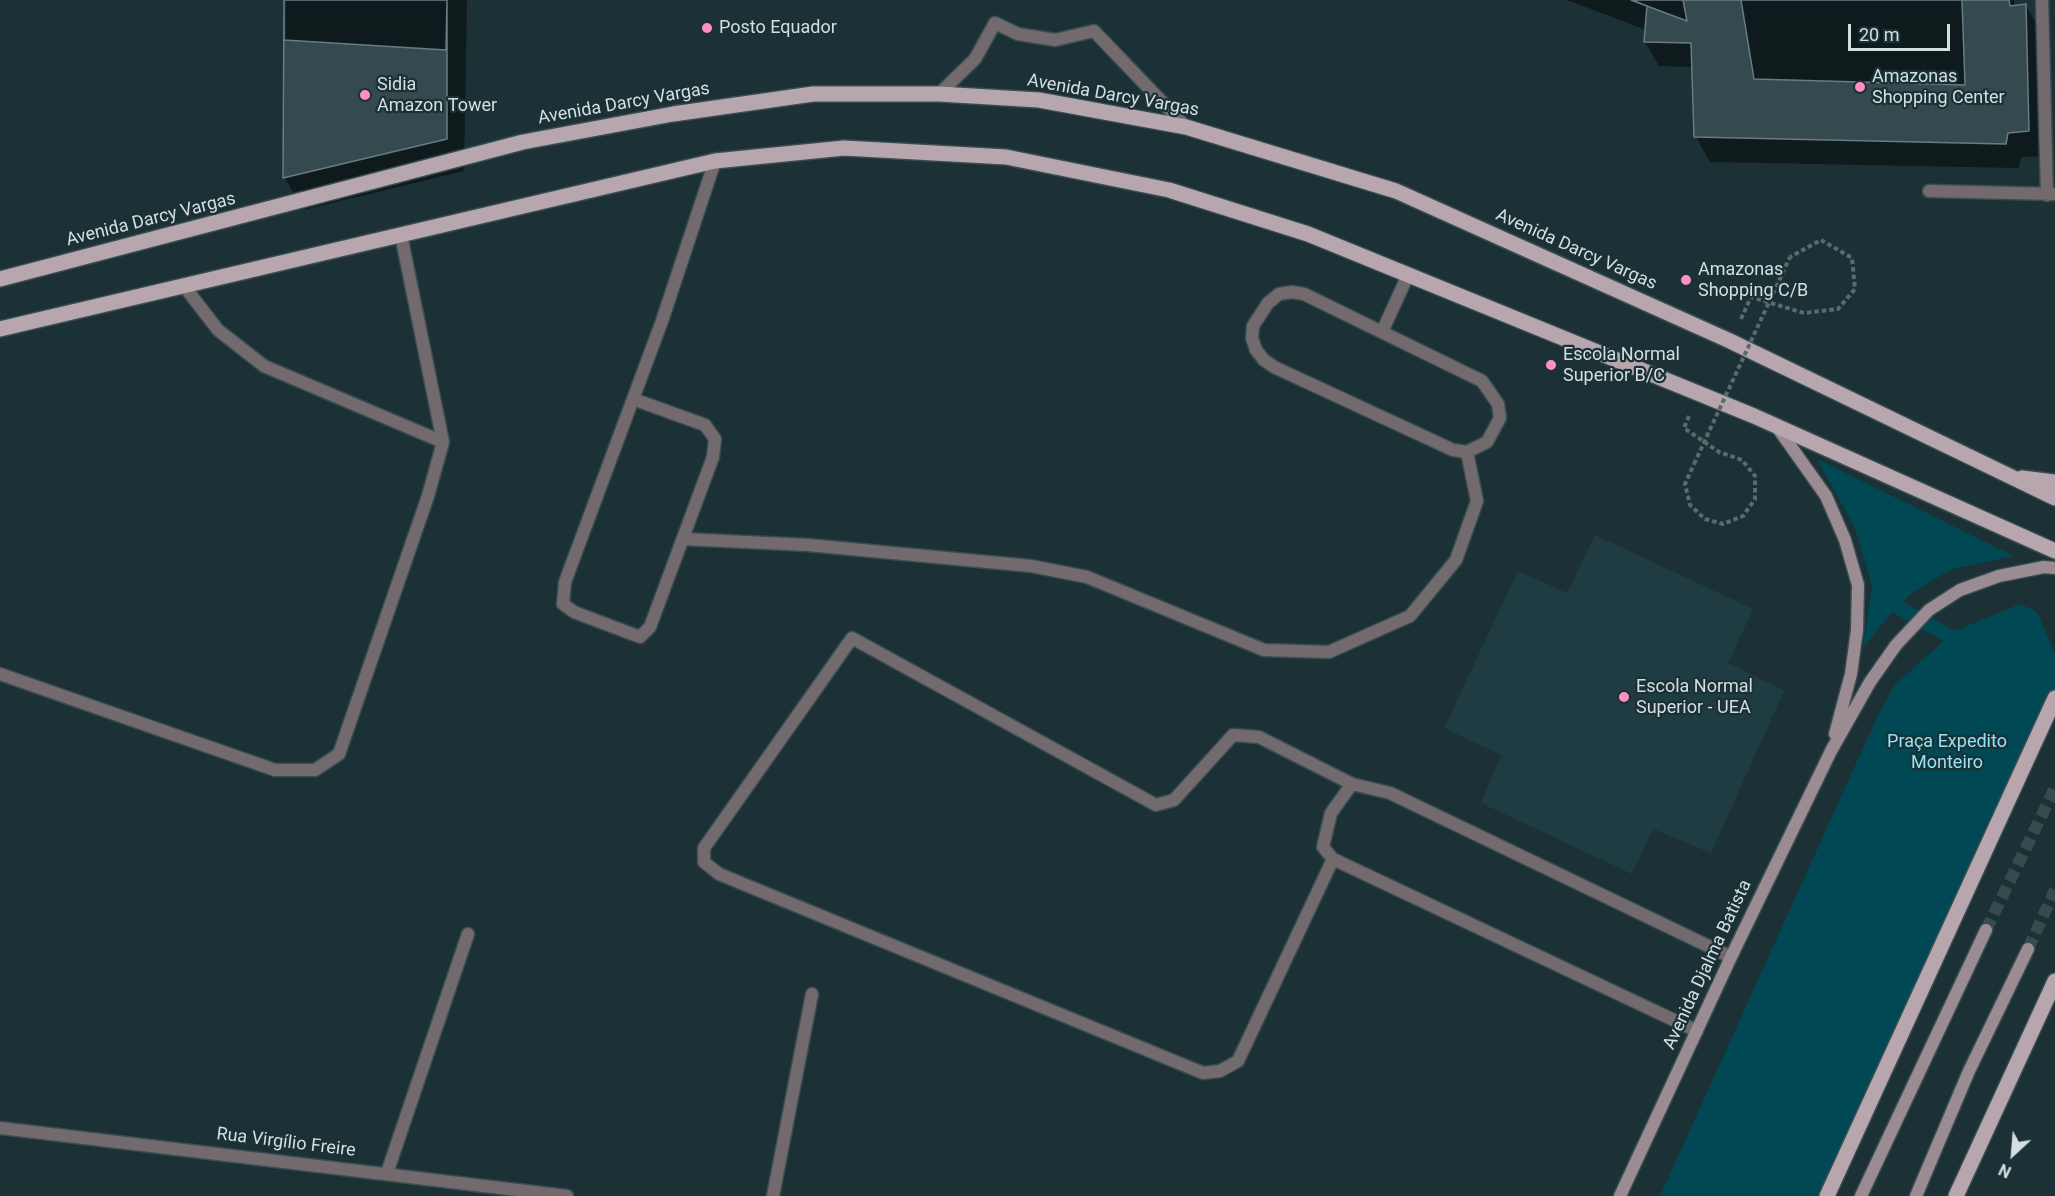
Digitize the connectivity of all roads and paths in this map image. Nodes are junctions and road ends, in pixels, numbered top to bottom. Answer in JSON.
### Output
{"nodes":[{"id":1,"x":2042,"y":0,"type":"edge"},
{"id":2,"x":939,"y":94,"type":"junction"},
{"id":3,"x":1186,"y":127,"type":"junction"},
{"id":4,"x":715,"y":161,"type":"junction"},
{"id":5,"x":1929,"y":191,"type":"dead end"},
{"id":6,"x":2051,"y":194,"type":"edge"},
{"id":7,"x":401,"y":235,"type":"junction"},
{"id":8,"x":1408,"y":275,"type":"junction"},
{"id":9,"x":0,"y":279,"type":"edge"},
{"id":10,"x":183,"y":286,"type":"junction"},
{"id":11,"x":0,"y":329,"type":"edge"},
{"id":12,"x":1382,"y":332,"type":"junction"},
{"id":13,"x":1731,"y":341,"type":"junction"},
{"id":14,"x":1700,"y":394,"type":"junction"},
{"id":15,"x":633,"y":399,"type":"junction"},
{"id":16,"x":1777,"y":426,"type":"junction"},
{"id":17,"x":443,"y":442,"type":"junction"},
{"id":18,"x":1467,"y":452,"type":"junction"},
{"id":19,"x":2010,"y":477,"type":"junction"},
{"id":20,"x":2055,"y":482,"type":"edge"},
{"id":21,"x":2055,"y":498,"type":"edge"},
{"id":22,"x":683,"y":539,"type":"junction"},
{"id":23,"x":2055,"y":551,"type":"edge"},
{"id":24,"x":2055,"y":568,"type":"edge"},
{"id":25,"x":0,"y":674,"type":"edge"},
{"id":26,"x":2055,"y":698,"type":"edge"},
{"id":27,"x":1831,"y":751,"type":"junction"},
{"id":28,"x":1352,"y":784,"type":"junction"},
{"id":29,"x":1333,"y":860,"type":"junction"},
{"id":30,"x":1986,"y":930,"type":"tunnel mouth"},
{"id":31,"x":468,"y":934,"type":"dead end"},
{"id":32,"x":2028,"y":949,"type":"tunnel mouth"},
{"id":33,"x":1731,"y":957,"type":"junction"},
{"id":34,"x":2055,"y":981,"type":"edge"},
{"id":35,"x":812,"y":994,"type":"dead end"},
{"id":36,"x":1697,"y":1031,"type":"junction"},
{"id":37,"x":0,"y":1128,"type":"edge"},
{"id":38,"x":387,"y":1173,"type":"junction"},
{"id":39,"x":567,"y":1196,"type":"edge"},
{"id":40,"x":773,"y":1196,"type":"edge"},
{"id":41,"x":1620,"y":1196,"type":"edge"},
{"id":42,"x":1827,"y":1196,"type":"edge"},
{"id":43,"x":1861,"y":1196,"type":"edge"},
{"id":44,"x":1916,"y":1196,"type":"edge"},
{"id":45,"x":1956,"y":1196,"type":"edge"}],
"edges":[{"from":1,"to":6,"type":"street"},
{"from":2,"to":3,"type":"main road","name":"Avenida Darcy Vargas"},
{"from":2,"to":3,"type":"street"},
{"from":2,"to":9,"type":"main road","name":"Avenida Darcy Vargas"},
{"from":3,"to":13,"type":"main road","name":"Avenida Darcy Vargas"},
{"from":4,"to":7,"type":"main road"},
{"from":4,"to":8,"type":"main road"},
{"from":4,"to":15,"type":"street"},
{"from":5,"to":6,"type":"street"},
{"from":7,"to":10,"type":"main road"},
{"from":7,"to":17,"type":"street"},
{"from":8,"to":12,"type":"street"},
{"from":8,"to":14,"type":"main road"},
{"from":10,"to":11,"type":"main road"},
{"from":10,"to":17,"type":"street"},
{"from":12,"to":18,"type":"street"},
{"from":12,"to":18,"type":"street"},
{"from":13,"to":14,"type":"path","bridge":true},
{"from":13,"to":19,"type":"main road","name":"Avenida Darcy Vargas"},
{"from":14,"to":16,"type":"main road"},
{"from":15,"to":22,"type":"street"},
{"from":15,"to":22,"type":"street"},
{"from":16,"to":23,"type":"main road"},
{"from":16,"to":27,"type":"main road","name":"Avenida Djalma Batista"},
{"from":17,"to":25,"type":"street"},
{"from":18,"to":22,"type":"street"},
{"from":19,"to":20,"type":"main road"},
{"from":19,"to":21,"type":"main road","name":"Avenida Darcy Vargas"},
{"from":24,"to":27,"type":"main road","name":"Avenida Djalma Batista"},
{"from":26,"to":42,"type":"main road"},
{"from":27,"to":33,"type":"main road","name":"Avenida Djalma Batista"},
{"from":28,"to":29,"type":"street"},
{"from":28,"to":29,"type":"street"},
{"from":28,"to":33,"type":"street"},
{"from":29,"to":36,"type":"street"},
{"from":30,"to":43,"type":"main road"},
{"from":31,"to":38,"type":"street"},
{"from":32,"to":44,"type":"main road"},
{"from":33,"to":36,"type":"main road","name":"Avenida Djalma Batista"},
{"from":34,"to":45,"type":"main road"},
{"from":35,"to":40,"type":"street"},
{"from":36,"to":41,"type":"main road","name":"Avenida Djalma Batista"},
{"from":37,"to":38,"type":"street","name":"Rua Virgílio Freire"},
{"from":38,"to":39,"type":"street","name":"Rua Virgílio Freire"}]}
